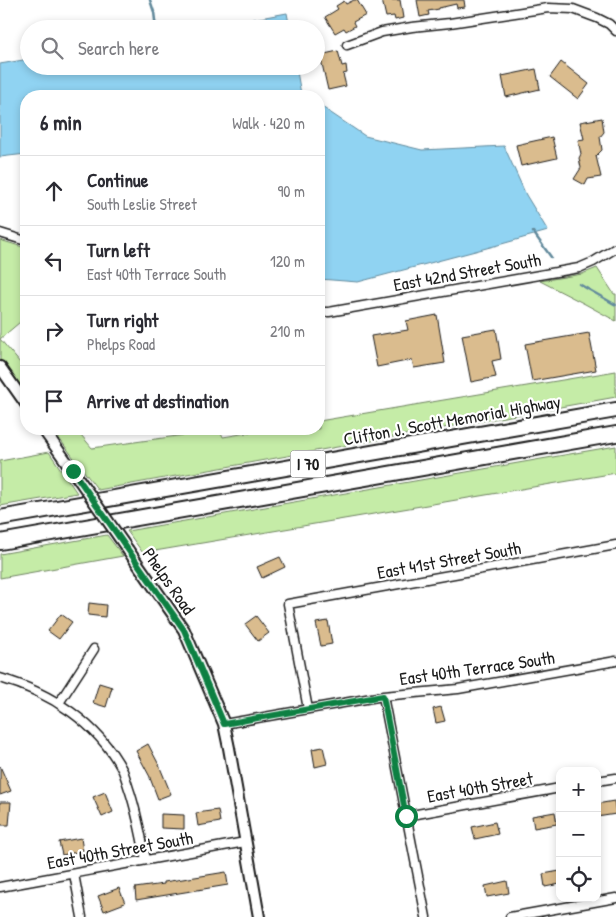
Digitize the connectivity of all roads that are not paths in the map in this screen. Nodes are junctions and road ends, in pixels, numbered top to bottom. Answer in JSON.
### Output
{"nodes":[{"id":1,"x":616,"y":31,"type":"edge"},
{"id":2,"x":347,"y":45,"type":"dead end"},
{"id":3,"x":0,"y":233,"type":"edge"},
{"id":4,"x":20,"y":238,"type":"edge"},
{"id":5,"x":616,"y":248,"type":"edge"},
{"id":6,"x":325,"y":312,"type":"edge"},
{"id":7,"x":0,"y":367,"type":"edge"},
{"id":8,"x":20,"y":395,"type":"edge"},
{"id":9,"x":616,"y":410,"type":"edge"},
{"id":10,"x":616,"y":434,"type":"edge"},
{"id":11,"x":47,"y":435,"type":"edge"},
{"id":12,"x":0,"y":518,"type":"edge"},
{"id":13,"x":0,"y":542,"type":"edge"},
{"id":14,"x":616,"y":545,"type":"edge"},
{"id":15,"x":94,"y":649,"type":"dead end"},
{"id":16,"x":616,"y":661,"type":"edge"},
{"id":17,"x":0,"y":678,"type":"edge"},
{"id":18,"x":383,"y":696,"type":"junction"},
{"id":19,"x":59,"y":703,"type":"junction"},
{"id":20,"x":308,"y":709,"type":"junction"},
{"id":21,"x":224,"y":724,"type":"junction"},
{"id":22,"x":616,"y":778,"type":"edge"},
{"id":23,"x":601,"y":780,"type":"edge"},
{"id":24,"x":556,"y":789,"type":"edge"},
{"id":25,"x":406,"y":816,"type":"junction"},
{"id":26,"x":246,"y":842,"type":"junction"},
{"id":27,"x":146,"y":860,"type":"junction"},
{"id":28,"x":74,"y":874,"type":"junction"},
{"id":29,"x":0,"y":887,"type":"edge"},
{"id":30,"x":616,"y":898,"type":"edge"},
{"id":31,"x":82,"y":917,"type":"edge"},
{"id":32,"x":259,"y":917,"type":"edge"},
{"id":33,"x":426,"y":917,"type":"edge"},
{"id":34,"x":510,"y":917,"type":"edge"}],
"edges":[{"from":1,"to":2,"type":"street"},
{"from":3,"to":4,"type":"street"},
{"from":5,"to":6,"type":"street","name":"East 42nd Street South"},
{"from":7,"to":8,"type":"street"},
{"from":9,"to":12,"type":"highway","name":"Clifton J. Scott Memorial Highway","number":"I 70"},
{"from":10,"to":13,"type":"highway","number":"I 70"},
{"from":11,"to":21,"type":"street","name":"Phelps Road","bridge":true},
{"from":14,"to":20,"type":"street","name":"East 41st Street South"},
{"from":15,"to":19,"type":"street"},
{"from":16,"to":18,"type":"street","name":"East 40th Terrace South"},
{"from":17,"to":19,"type":"street"},
{"from":18,"to":20,"type":"street","name":"East 40th Terrace South"},
{"from":18,"to":25,"type":"street"},
{"from":19,"to":27,"type":"street"},
{"from":20,"to":21,"type":"street","name":"East 40th Terrace South"},
{"from":21,"to":26,"type":"street","name":"Phelps Road"},
{"from":22,"to":23,"type":"street"},
{"from":24,"to":25,"type":"street","name":"East 40th Street"},
{"from":25,"to":33,"type":"street"},
{"from":26,"to":27,"type":"street","name":"East 40th Street South"},
{"from":26,"to":32,"type":"street","name":"Phelps Road"},
{"from":27,"to":28,"type":"street","name":"East 40th Street South"},
{"from":28,"to":29,"type":"street","name":"East 40th Street South"},
{"from":28,"to":31,"type":"street"},
{"from":30,"to":34,"type":"street"}]}
